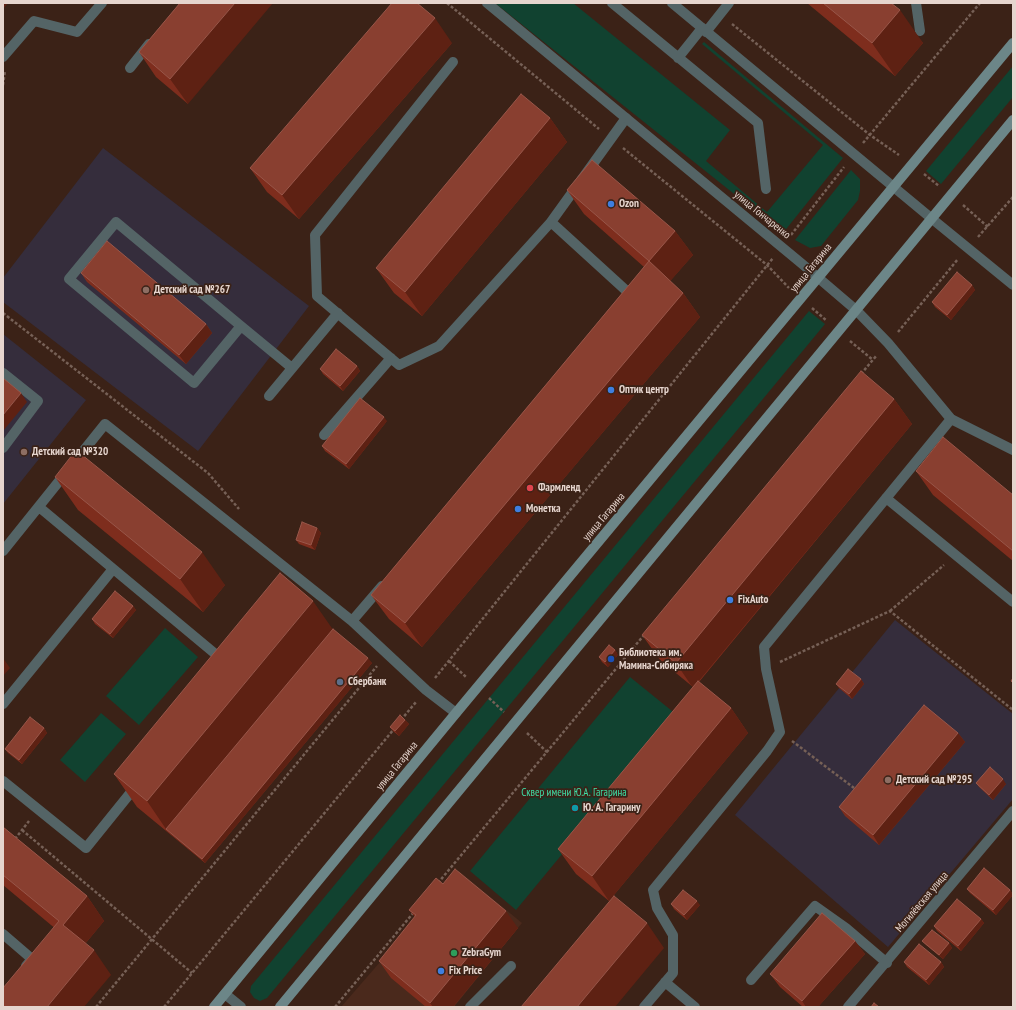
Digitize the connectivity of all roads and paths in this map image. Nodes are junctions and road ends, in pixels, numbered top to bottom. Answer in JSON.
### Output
{"nodes":[{"id":1,"x":102,"y":3,"type":"edge"},
{"id":2,"x":487,"y":3,"type":"edge"},
{"id":3,"x":612,"y":3,"type":"edge"},
{"id":4,"x":672,"y":3,"type":"edge"},
{"id":5,"x":729,"y":3,"type":"edge"},
{"id":6,"x":916,"y":3,"type":"edge"},
{"id":7,"x":980,"y":3,"type":"edge"},
{"id":8,"x":720,"y":14,"type":"junction"},
{"id":9,"x":704,"y":30,"type":"junction"},
{"id":10,"x":920,"y":31,"type":"dead end"},
{"id":11,"x":153,"y":38,"type":"edge"},
{"id":12,"x":1013,"y":43,"type":"edge"},
{"id":13,"x":3,"y":57,"type":"edge"},
{"id":14,"x":678,"y":58,"type":"junction"},
{"id":15,"x":453,"y":62,"type":"dead end"},
{"id":16,"x":130,"y":68,"type":"dead end"},
{"id":17,"x":626,"y":118,"type":"junction"},
{"id":18,"x":1013,"y":120,"type":"edge"},
{"id":19,"x":870,"y":135,"type":"junction"},
{"id":20,"x":853,"y":154,"type":"junction"},
{"id":21,"x":912,"y":164,"type":"junction"},
{"id":22,"x":893,"y":187,"type":"junction"},
{"id":23,"x":766,"y":189,"type":"dead end"},
{"id":24,"x":950,"y":195,"type":"junction"},
{"id":25,"x":1013,"y":197,"type":"edge"},
{"id":26,"x":932,"y":218,"type":"junction"},
{"id":27,"x":551,"y":222,"type":"junction"},
{"id":28,"x":988,"y":227,"type":"junction"},
{"id":29,"x":782,"y":247,"type":"junction"},
{"id":30,"x":967,"y":248,"type":"junction"},
{"id":31,"x":767,"y":265,"type":"junction"},
{"id":32,"x":818,"y":277,"type":"junction"},
{"id":33,"x":1013,"y":285,"type":"edge"},
{"id":34,"x":801,"y":299,"type":"junction"},
{"id":35,"x":621,"y":307,"type":"edge"},
{"id":36,"x":856,"y":310,"type":"junction"},
{"id":37,"x":3,"y":313,"type":"edge"},
{"id":38,"x":338,"y":313,"type":"junction"},
{"id":39,"x":242,"y":326,"type":"junction"},
{"id":40,"x":839,"y":331,"type":"junction"},
{"id":41,"x":888,"y":343,"type":"junction"},
{"id":42,"x":391,"y":358,"type":"junction"},
{"id":43,"x":873,"y":360,"type":"junction"},
{"id":44,"x":292,"y":368,"type":"junction"},
{"id":45,"x":3,"y":373,"type":"edge"},
{"id":46,"x":858,"y":378,"type":"edge"},
{"id":47,"x":269,"y":396,"type":"dead end"},
{"id":48,"x":951,"y":419,"type":"junction"},
{"id":49,"x":324,"y":435,"type":"dead end"},
{"id":50,"x":3,"y":448,"type":"edge"},
{"id":51,"x":1013,"y":450,"type":"edge"},
{"id":52,"x":886,"y":498,"type":"junction"},
{"id":53,"x":39,"y":507,"type":"junction"},
{"id":54,"x":240,"y":509,"type":"dead end"},
{"id":55,"x":3,"y":551,"type":"edge"},
{"id":56,"x":956,"y":555,"type":"junction"},
{"id":57,"x":113,"y":569,"type":"junction"},
{"id":58,"x":388,"y":579,"type":"edge"},
{"id":59,"x":1013,"y":602,"type":"edge"},
{"id":60,"x":890,"y":611,"type":"junction"},
{"id":61,"x":352,"y":621,"type":"junction"},
{"id":62,"x":649,"y":629,"type":"edge"},
{"id":63,"x":387,"y":654,"type":"junction"},
{"id":64,"x":449,"y":662,"type":"junction"},
{"id":65,"x":232,"y":668,"type":"edge"},
{"id":66,"x":766,"y":669,"type":"junction"},
{"id":67,"x":478,"y":687,"type":"junction"},
{"id":68,"x":426,"y":690,"type":"junction"},
{"id":69,"x":3,"y":704,"type":"edge"},
{"id":70,"x":1013,"y":710,"type":"edge"},
{"id":71,"x":456,"y":713,"type":"junction"},
{"id":72,"x":401,"y":720,"type":"edge"},
{"id":73,"x":516,"y":722,"type":"junction"},
{"id":74,"x":396,"y":727,"type":"edge"},
{"id":75,"x":780,"y":732,"type":"junction"},
{"id":76,"x":547,"y":752,"type":"junction"},
{"id":77,"x":144,"y":776,"type":"edge"},
{"id":78,"x":3,"y":781,"type":"edge"},
{"id":79,"x":854,"y":788,"type":"edge"},
{"id":80,"x":38,"y":810,"type":"junction"},
{"id":81,"x":1013,"y":811,"type":"edge"},
{"id":82,"x":22,"y":830,"type":"junction"},
{"id":83,"x":13,"y":842,"type":"edge"},
{"id":84,"x":436,"y":885,"type":"edge"},
{"id":85,"x":416,"y":910,"type":"edge"},
{"id":86,"x":3,"y":934,"type":"edge"},
{"id":87,"x":152,"y":939,"type":"junction"},
{"id":88,"x":887,"y":963,"type":"junction"},
{"id":89,"x":511,"y":966,"type":"dead end"},
{"id":90,"x":192,"y":973,"type":"junction"},
{"id":91,"x":18,"y":976,"type":"edge"},
{"id":92,"x":750,"y":980,"type":"dead end"},
{"id":93,"x":665,"y":982,"type":"junction"},
{"id":94,"x":225,"y":994,"type":"junction"},
{"id":95,"x":96,"y":1007,"type":"edge"},
{"id":96,"x":164,"y":1007,"type":"edge"},
{"id":97,"x":214,"y":1007,"type":"edge"},
{"id":98,"x":241,"y":1007,"type":"edge"},
{"id":99,"x":280,"y":1007,"type":"edge"},
{"id":100,"x":335,"y":1007,"type":"edge"},
{"id":101,"x":470,"y":1007,"type":"edge"},
{"id":102,"x":644,"y":1007,"type":"edge"},
{"id":103,"x":695,"y":1007,"type":"edge"},
{"id":104,"x":848,"y":1007,"type":"edge"}],
"edges":[{"from":1,"to":13,"type":"street"},
{"from":2,"to":17,"type":"street","name":"улица Гончаренко"},
{"from":3,"to":14,"type":"street"},
{"from":4,"to":9,"type":"street"},
{"from":5,"to":8,"type":"street"},
{"from":6,"to":10,"type":"street"},
{"from":7,"to":19,"type":"path"},
{"from":8,"to":9,"type":"street"},
{"from":8,"to":19,"type":"path"},
{"from":9,"to":14,"type":"street"},
{"from":9,"to":20,"type":"street"},
{"from":11,"to":16,"type":"street"},
{"from":12,"to":21,"type":"main road","name":"улица Гагарина"},
{"from":14,"to":23,"type":"street"},
{"from":15,"to":38,"type":"street"},
{"from":17,"to":27,"type":"street"},
{"from":17,"to":29,"type":"street","name":"улица Гончаренко"},
{"from":18,"to":24,"type":"main road"},
{"from":19,"to":20,"type":"path"},
{"from":19,"to":21,"type":"path"},
{"from":20,"to":22,"type":"street"},
{"from":20,"to":29,"type":"path"},
{"from":21,"to":22,"type":"main road","name":"улица Гагарина"},
{"from":21,"to":24,"type":"path"},
{"from":22,"to":26,"type":"street"},
{"from":22,"to":32,"type":"main road","name":"улица Гагарина"},
{"from":24,"to":26,"type":"main road"},
{"from":24,"to":28,"type":"path"},
{"from":25,"to":28,"type":"path"},
{"from":26,"to":30,"type":"street"},
{"from":26,"to":36,"type":"main road"},
{"from":27,"to":35,"type":"street"},
{"from":27,"to":42,"type":"street"},
{"from":28,"to":30,"type":"path"},
{"from":29,"to":31,"type":"path"},
{"from":29,"to":32,"type":"street","name":"улица Гончаренко"},
{"from":30,"to":33,"type":"street"},
{"from":30,"to":41,"type":"path"},
{"from":31,"to":34,"type":"path"},
{"from":31,"to":64,"type":"path"},
{"from":32,"to":34,"type":"main road","name":"улица Гагарина"},
{"from":32,"to":36,"type":"street","name":"улица Гончаренко"},
{"from":34,"to":40,"type":"path"},
{"from":34,"to":67,"type":"main road","name":"улица Гагарина"},
{"from":36,"to":40,"type":"main road"},
{"from":36,"to":41,"type":"street","name":"улица Гончаренко"},
{"from":37,"to":54,"type":"path"},
{"from":38,"to":42,"type":"street"},
{"from":38,"to":44,"type":"street"},
{"from":39,"to":39,"type":"street"},
{"from":39,"to":44,"type":"street"},
{"from":40,"to":43,"type":"path"},
{"from":40,"to":73,"type":"main road"},
{"from":41,"to":43,"type":"path"},
{"from":41,"to":48,"type":"street","name":"улица Гончаренко"},
{"from":42,"to":49,"type":"street"},
{"from":43,"to":46,"type":"path"},
{"from":44,"to":47,"type":"street"},
{"from":45,"to":50,"type":"street"},
{"from":48,"to":51,"type":"street","name":"улица Гончаренко"},
{"from":48,"to":52,"type":"street"},
{"from":52,"to":56,"type":"street"},
{"from":52,"to":66,"type":"street"},
{"from":53,"to":55,"type":"street"},
{"from":53,"to":57,"type":"street"},
{"from":53,"to":61,"type":"street"},
{"from":56,"to":59,"type":"street"},
{"from":56,"to":60,"type":"path"},
{"from":57,"to":65,"type":"street"},
{"from":57,"to":69,"type":"street"},
{"from":58,"to":61,"type":"street"},
{"from":60,"to":66,"type":"path"},
{"from":60,"to":70,"type":"path"},
{"from":61,"to":63,"type":"street"},
{"from":62,"to":76,"type":"path"},
{"from":63,"to":68,"type":"street"},
{"from":63,"to":87,"type":"path"},
{"from":64,"to":67,"type":"path"},
{"from":64,"to":68,"type":"path"},
{"from":66,"to":75,"type":"street"},
{"from":67,"to":71,"type":"main road","name":"улица Гагарина"},
{"from":67,"to":73,"type":"path"},
{"from":68,"to":71,"type":"street"},
{"from":68,"to":72,"type":"path"},
{"from":71,"to":94,"type":"main road","name":"улица Гагарина"},
{"from":73,"to":76,"type":"path"},
{"from":73,"to":99,"type":"main road"},
{"from":74,"to":90,"type":"path"},
{"from":75,"to":79,"type":"path"},
{"from":75,"to":93,"type":"street"},
{"from":76,"to":84,"type":"path"},
{"from":77,"to":80,"type":"street"},
{"from":78,"to":80,"type":"street"},
{"from":80,"to":82,"type":"path"},
{"from":81,"to":88,"type":"street","name":"Могилёвская улица"},
{"from":82,"to":83,"type":"path"},
{"from":82,"to":87,"type":"path"},
{"from":85,"to":100,"type":"path"},
{"from":86,"to":91,"type":"street"},
{"from":87,"to":90,"type":"path"},
{"from":87,"to":95,"type":"path"},
{"from":88,"to":92,"type":"street"},
{"from":88,"to":104,"type":"street","name":"Могилёвская улица"},
{"from":89,"to":101,"type":"street"},
{"from":90,"to":96,"type":"path"},
{"from":93,"to":102,"type":"street"},
{"from":93,"to":103,"type":"street"},
{"from":94,"to":97,"type":"main road","name":"улица Гагарина"},
{"from":94,"to":98,"type":"street"}]}
